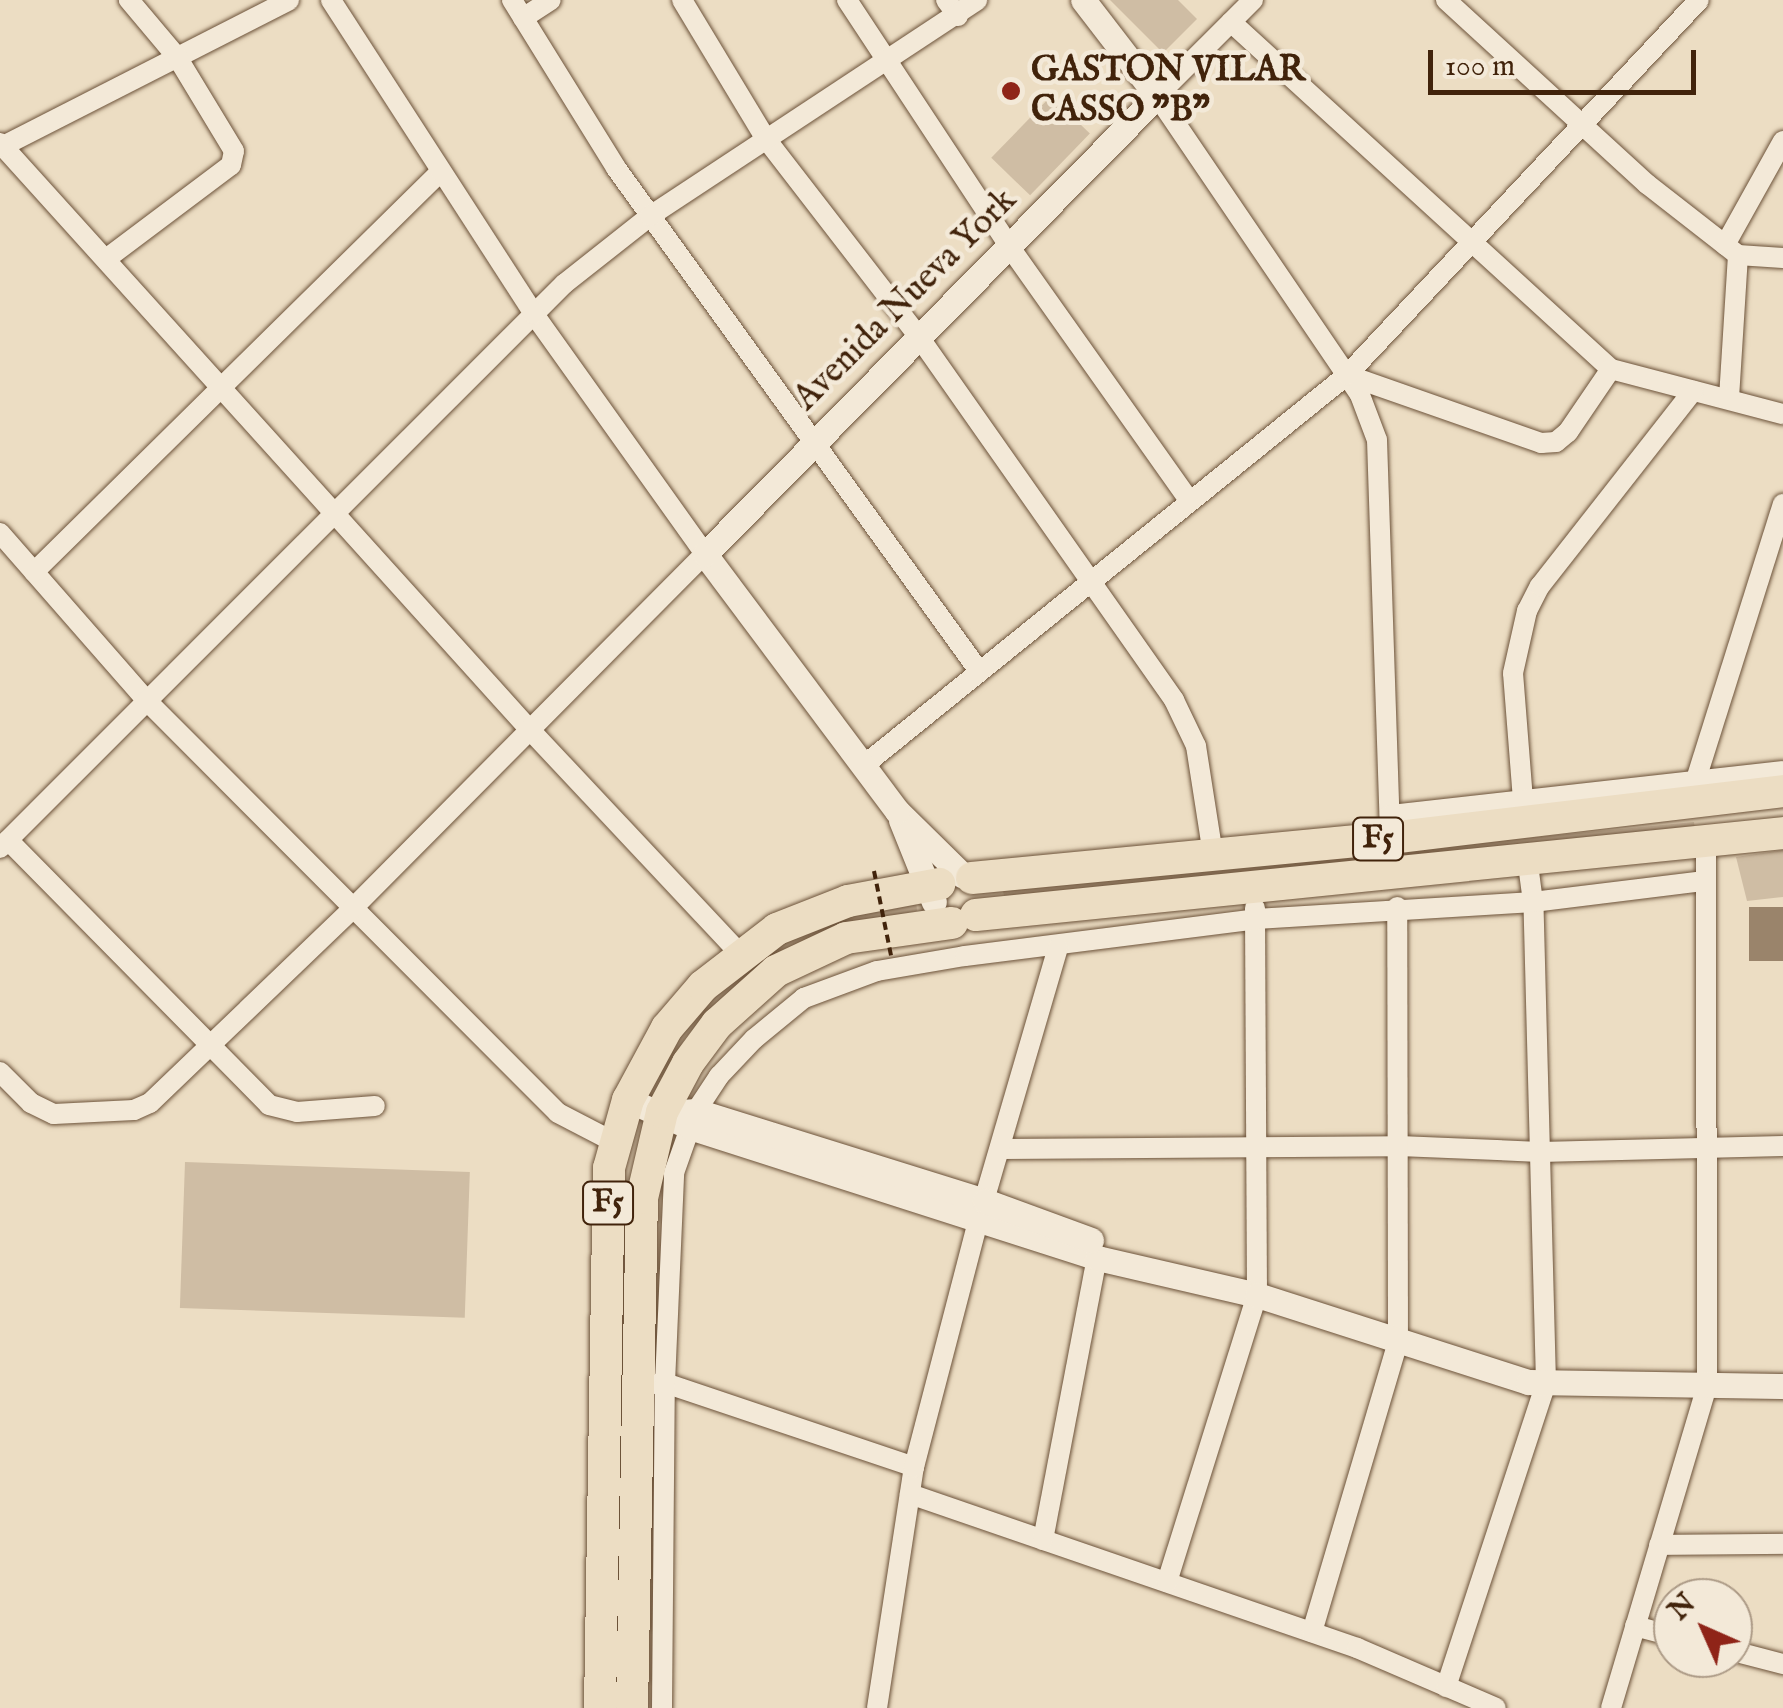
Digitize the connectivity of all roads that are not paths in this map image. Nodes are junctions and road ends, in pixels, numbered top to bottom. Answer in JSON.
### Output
{"nodes":[{"id":1,"x":129,"y":0,"type":"edge"},
{"id":2,"x":289,"y":0,"type":"edge"},
{"id":3,"x":331,"y":0,"type":"edge"},
{"id":4,"x":552,"y":0,"type":"edge"},
{"id":5,"x":682,"y":0,"type":"edge"},
{"id":6,"x":847,"y":0,"type":"edge"},
{"id":7,"x":977,"y":0,"type":"edge"},
{"id":8,"x":1083,"y":0,"type":"edge"},
{"id":9,"x":1253,"y":0,"type":"edge"},
{"id":10,"x":1446,"y":0,"type":"edge"},
{"id":11,"x":1687,"y":4,"type":"edge"},
{"id":12,"x":952,"y":8,"type":"edge"},
{"id":13,"x":518,"y":9,"type":"edge"},
{"id":14,"x":1231,"y":22,"type":"junction"},
{"id":15,"x":176,"y":57,"type":"junction"},
{"id":16,"x":887,"y":64,"type":"junction"},
{"id":17,"x":1157,"y":96,"type":"junction"},
{"id":18,"x":1581,"y":125,"type":"junction"},
{"id":19,"x":766,"y":139,"type":"junction"},
{"id":20,"x":1783,"y":141,"type":"edge"},
{"id":21,"x":1,"y":144,"type":"edge"},
{"id":22,"x":442,"y":171,"type":"junction"},
{"id":23,"x":650,"y":216,"type":"junction"},
{"id":24,"x":1472,"y":241,"type":"junction"},
{"id":25,"x":1009,"y":246,"type":"junction"},
{"id":26,"x":1731,"y":250,"type":"junction"},
{"id":27,"x":1783,"y":258,"type":"edge"},
{"id":28,"x":106,"y":259,"type":"junction"},
{"id":29,"x":534,"y":314,"type":"junction"},
{"id":30,"x":919,"y":337,"type":"junction"},
{"id":31,"x":1611,"y":368,"type":"junction"},
{"id":32,"x":1348,"y":375,"type":"junction"},
{"id":33,"x":222,"y":388,"type":"junction"},
{"id":34,"x":1693,"y":391,"type":"junction"},
{"id":35,"x":1729,"y":399,"type":"junction"},
{"id":36,"x":1783,"y":414,"type":"edge"},
{"id":37,"x":814,"y":443,"type":"junction"},
{"id":38,"x":1190,"y":500,"type":"junction"},
{"id":39,"x":1783,"y":504,"type":"edge"},
{"id":40,"x":334,"y":512,"type":"junction"},
{"id":41,"x":0,"y":533,"type":"edge"},
{"id":42,"x":705,"y":554,"type":"junction"},
{"id":43,"x":34,"y":572,"type":"junction"},
{"id":44,"x":1090,"y":581,"type":"junction"},
{"id":45,"x":979,"y":671,"type":"junction"},
{"id":46,"x":146,"y":700,"type":"junction"},
{"id":47,"x":530,"y":730,"type":"junction"},
{"id":48,"x":863,"y":766,"type":"junction"},
{"id":49,"x":1783,"y":771,"type":"edge"},
{"id":50,"x":1783,"y":791,"type":"edge"},
{"id":51,"x":1692,"y":793,"type":"junction"},
{"id":52,"x":1737,"y":799,"type":"junction"},
{"id":53,"x":1523,"y":800,"type":"junction"},
{"id":54,"x":898,"y":811,"type":"junction"},
{"id":55,"x":1390,"y":827,"type":"junction"},
{"id":56,"x":1783,"y":833,"type":"edge"},
{"id":57,"x":1723,"y":839,"type":"junction"},
{"id":58,"x":4,"y":844,"type":"edge"},
{"id":59,"x":1214,"y":855,"type":"junction"},
{"id":60,"x":1527,"y":857,"type":"junction"},
{"id":61,"x":1705,"y":881,"type":"junction"},
{"id":62,"x":1251,"y":884,"type":"junction"},
{"id":63,"x":952,"y":895,"type":"junction"},
{"id":64,"x":1533,"y":902,"type":"junction"},
{"id":65,"x":1397,"y":907,"type":"junction"},
{"id":66,"x":353,"y":908,"type":"junction"},
{"id":67,"x":1256,"y":919,"type":"junction"},
{"id":68,"x":1058,"y":947,"type":"junction"},
{"id":69,"x":740,"y":954,"type":"junction"},
{"id":70,"x":210,"y":1046,"type":"junction"},
{"id":71,"x":0,"y":1072,"type":"edge"},
{"id":72,"x":628,"y":1100,"type":"junction"},
{"id":73,"x":375,"y":1106,"type":"dead end"},
{"id":74,"x":683,"y":1117,"type":"junction"},
{"id":75,"x":614,"y":1142,"type":"junction"},
{"id":76,"x":1399,"y":1146,"type":"junction"},
{"id":77,"x":1783,"y":1146,"type":"edge"},
{"id":78,"x":1002,"y":1148,"type":"junction"},
{"id":79,"x":1706,"y":1148,"type":"junction"},
{"id":80,"x":1257,"y":1149,"type":"junction"},
{"id":81,"x":1540,"y":1152,"type":"junction"},
{"id":82,"x":982,"y":1211,"type":"junction"},
{"id":83,"x":1096,"y":1258,"type":"junction"},
{"id":84,"x":1180,"y":1274,"type":"junction"},
{"id":85,"x":1257,"y":1295,"type":"junction"},
{"id":86,"x":1398,"y":1342,"type":"junction"},
{"id":87,"x":1546,"y":1383,"type":"junction"},
{"id":88,"x":651,"y":1384,"type":"junction"},
{"id":89,"x":1707,"y":1385,"type":"junction"},
{"id":90,"x":1783,"y":1386,"type":"edge"},
{"id":91,"x":914,"y":1467,"type":"junction"},
{"id":92,"x":910,"y":1494,"type":"junction"},
{"id":93,"x":1043,"y":1540,"type":"junction"},
{"id":94,"x":1783,"y":1544,"type":"edge"},
{"id":95,"x":1659,"y":1545,"type":"junction"},
{"id":96,"x":1167,"y":1582,"type":"junction"},
{"id":97,"x":1635,"y":1626,"type":"junction"},
{"id":98,"x":1653,"y":1631,"type":"edge"},
{"id":99,"x":1312,"y":1632,"type":"junction"},
{"id":100,"x":1753,"y":1656,"type":"edge"},
{"id":101,"x":1783,"y":1664,"type":"edge"},
{"id":102,"x":1446,"y":1687,"type":"junction"},
{"id":103,"x":600,"y":1708,"type":"edge"},
{"id":104,"x":632,"y":1708,"type":"edge"},
{"id":105,"x":662,"y":1708,"type":"edge"},
{"id":106,"x":878,"y":1708,"type":"edge"},
{"id":107,"x":1496,"y":1708,"type":"edge"},
{"id":108,"x":1611,"y":1708,"type":"edge"}],
"edges":[{"from":1,"to":15,"type":"street"},
{"from":2,"to":15,"type":"street"},
{"from":3,"to":22,"type":"street"},
{"from":4,"to":13,"type":"street"},
{"from":5,"to":19,"type":"street"},
{"from":6,"to":16,"type":"street"},
{"from":7,"to":12,"type":"street"},
{"from":8,"to":17,"type":"street"},
{"from":9,"to":14,"type":"street"},
{"from":10,"to":18,"type":"street"},
{"from":11,"to":18,"type":"street"},
{"from":12,"to":16,"type":"street"},
{"from":13,"to":23,"type":"street"},
{"from":14,"to":17,"type":"street"},
{"from":14,"to":24,"type":"street"},
{"from":15,"to":21,"type":"street"},
{"from":15,"to":28,"type":"street"},
{"from":16,"to":19,"type":"street"},
{"from":16,"to":25,"type":"street"},
{"from":17,"to":25,"type":"street","name":"Avenida Nueva York"},
{"from":17,"to":32,"type":"street"},
{"from":18,"to":24,"type":"street"},
{"from":18,"to":26,"type":"street"},
{"from":19,"to":23,"type":"street"},
{"from":19,"to":30,"type":"street"},
{"from":20,"to":26,"type":"street"},
{"from":21,"to":28,"type":"street"},
{"from":22,"to":29,"type":"street"},
{"from":22,"to":33,"type":"street"},
{"from":23,"to":29,"type":"street"},
{"from":23,"to":37,"type":"street"},
{"from":24,"to":31,"type":"street"},
{"from":24,"to":32,"type":"street"},
{"from":25,"to":30,"type":"street","name":"Avenida Nueva York"},
{"from":25,"to":38,"type":"street"},
{"from":26,"to":27,"type":"street"},
{"from":26,"to":35,"type":"street"},
{"from":28,"to":33,"type":"street"},
{"from":29,"to":40,"type":"street"},
{"from":29,"to":42,"type":"street"},
{"from":30,"to":37,"type":"street","name":"Avenida Nueva York"},
{"from":30,"to":44,"type":"street"},
{"from":31,"to":32,"type":"street"},
{"from":31,"to":34,"type":"street"},
{"from":32,"to":38,"type":"street"},
{"from":32,"to":55,"type":"street"},
{"from":33,"to":40,"type":"street"},
{"from":33,"to":43,"type":"street"},
{"from":34,"to":35,"type":"street"},
{"from":34,"to":53,"type":"street"},
{"from":35,"to":36,"type":"street"},
{"from":37,"to":42,"type":"street","name":"Avenida Nueva York"},
{"from":37,"to":45,"type":"street"},
{"from":38,"to":44,"type":"street"},
{"from":39,"to":51,"type":"street"},
{"from":40,"to":46,"type":"street"},
{"from":40,"to":47,"type":"street"},
{"from":41,"to":43,"type":"street"},
{"from":42,"to":47,"type":"street"},
{"from":42,"to":48,"type":"street"},
{"from":43,"to":46,"type":"street"},
{"from":44,"to":45,"type":"street"},
{"from":44,"to":59,"type":"street"},
{"from":45,"to":48,"type":"street"},
{"from":46,"to":58,"type":"street"},
{"from":46,"to":66,"type":"street"},
{"from":47,"to":66,"type":"street"},
{"from":47,"to":69,"type":"street"},
{"from":48,"to":54,"type":"street"},
{"from":49,"to":51,"type":"street"},
{"from":50,"to":52,"type":"highway","number":"F5"},
{"from":51,"to":52,"type":"highway","number":"F5"},
{"from":51,"to":53,"type":"street"},
{"from":51,"to":55,"type":"highway","number":"F5"},
{"from":52,"to":57,"type":"highway"},
{"from":53,"to":55,"type":"street"},
{"from":54,"to":63,"type":"street"},
{"from":54,"to":63,"type":"street"},
{"from":55,"to":59,"type":"highway","number":"F5"},
{"from":56,"to":57,"type":"highway","number":"F5"},
{"from":57,"to":60,"type":"highway","number":"F5"},
{"from":57,"to":61,"type":"street"},
{"from":58,"to":70,"type":"street"},
{"from":59,"to":63,"type":"highway","number":"F5"},
{"from":60,"to":62,"type":"highway","number":"F5"},
{"from":60,"to":64,"type":"street"},
{"from":61,"to":64,"type":"street"},
{"from":61,"to":79,"type":"street"},
{"from":62,"to":63,"type":"highway","number":"F5"},
{"from":62,"to":67,"type":"street"},
{"from":63,"to":69,"type":"highway","number":"F5"},
{"from":63,"to":74,"type":"highway","number":"F5"},
{"from":64,"to":65,"type":"street"},
{"from":64,"to":81,"type":"street"},
{"from":65,"to":67,"type":"street"},
{"from":65,"to":76,"type":"street"},
{"from":66,"to":70,"type":"street"},
{"from":66,"to":75,"type":"street"},
{"from":67,"to":68,"type":"street"},
{"from":67,"to":80,"type":"street"},
{"from":68,"to":74,"type":"street"},
{"from":68,"to":78,"type":"street"},
{"from":69,"to":72,"type":"highway","number":"F5"},
{"from":70,"to":71,"type":"street"},
{"from":70,"to":73,"type":"street"},
{"from":72,"to":74,"type":"street"},
{"from":72,"to":75,"type":"highway","number":"F5"},
{"from":74,"to":82,"type":"street"},
{"from":74,"to":88,"type":"highway","number":"F5"},
{"from":75,"to":103,"type":"highway","number":"F5"},
{"from":76,"to":80,"type":"street"},
{"from":76,"to":81,"type":"street"},
{"from":76,"to":86,"type":"street"},
{"from":77,"to":79,"type":"street"},
{"from":78,"to":80,"type":"street"},
{"from":78,"to":82,"type":"street"},
{"from":79,"to":81,"type":"street"},
{"from":79,"to":89,"type":"street"},
{"from":80,"to":85,"type":"street"},
{"from":81,"to":87,"type":"street"},
{"from":82,"to":83,"type":"street"},
{"from":82,"to":84,"type":"street"},
{"from":82,"to":91,"type":"street"},
{"from":83,"to":84,"type":"street"},
{"from":83,"to":93,"type":"street"},
{"from":84,"to":85,"type":"street"},
{"from":85,"to":86,"type":"street"},
{"from":85,"to":96,"type":"street"},
{"from":86,"to":87,"type":"street"},
{"from":86,"to":99,"type":"street"},
{"from":87,"to":89,"type":"street"},
{"from":87,"to":102,"type":"street"},
{"from":88,"to":91,"type":"street"},
{"from":88,"to":104,"type":"highway","number":"F5"},
{"from":88,"to":105,"type":"street"},
{"from":89,"to":90,"type":"street"},
{"from":89,"to":95,"type":"street"},
{"from":91,"to":92,"type":"street"},
{"from":92,"to":93,"type":"street"},
{"from":92,"to":106,"type":"street"},
{"from":93,"to":96,"type":"street"},
{"from":94,"to":95,"type":"street"},
{"from":95,"to":97,"type":"street"},
{"from":96,"to":99,"type":"street"},
{"from":97,"to":98,"type":"street"},
{"from":97,"to":108,"type":"street"},
{"from":99,"to":102,"type":"street"},
{"from":100,"to":101,"type":"street"},
{"from":102,"to":107,"type":"street"}]}
